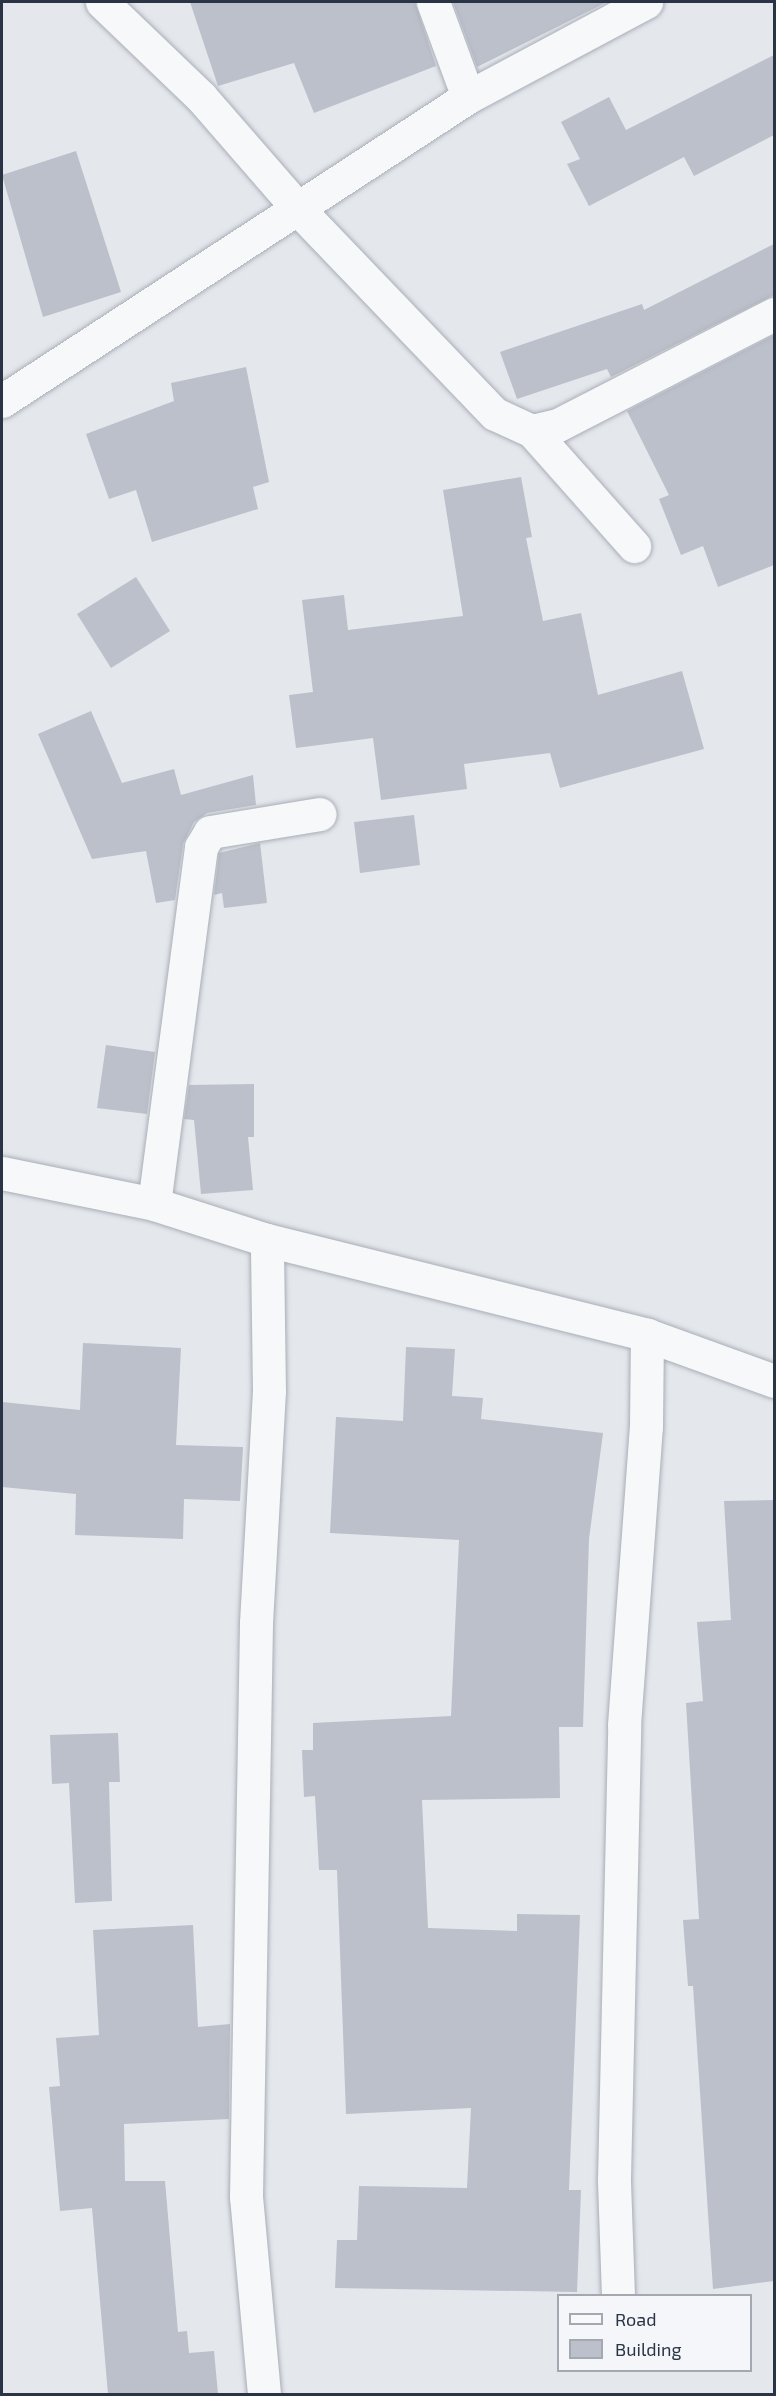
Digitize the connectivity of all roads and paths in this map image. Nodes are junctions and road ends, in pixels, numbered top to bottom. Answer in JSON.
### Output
{"nodes":[{"id":1,"x":102,"y":2,"type":"edge"},
{"id":2,"x":434,"y":2,"type":"edge"},
{"id":3,"x":646,"y":2,"type":"edge"},
{"id":4,"x":468,"y":97,"type":"junction"},
{"id":5,"x":300,"y":211,"type":"junction"},
{"id":6,"x":774,"y":314,"type":"edge"},
{"id":7,"x":2,"y":401,"type":"edge"},
{"id":8,"x":532,"y":431,"type":"junction"},
{"id":9,"x":634,"y":546,"type":"dead end"},
{"id":10,"x":320,"y":814,"type":"dead end"},
{"id":11,"x":2,"y":1173,"type":"edge"},
{"id":12,"x":154,"y":1204,"type":"junction"},
{"id":13,"x":267,"y":1240,"type":"junction"},
{"id":14,"x":647,"y":1335,"type":"junction"},
{"id":15,"x":774,"y":1381,"type":"edge"},
{"id":16,"x":618,"y":2294,"type":"edge"},
{"id":17,"x":264,"y":2394,"type":"edge"}],
"edges":[{"from":1,"to":5,"type":"street"},
{"from":2,"to":4,"type":"street"},
{"from":3,"to":4,"type":"street"},
{"from":4,"to":5,"type":"street"},
{"from":5,"to":7,"type":"street"},
{"from":5,"to":8,"type":"street"},
{"from":6,"to":8,"type":"street"},
{"from":8,"to":9,"type":"street"},
{"from":10,"to":12,"type":"street"},
{"from":11,"to":12,"type":"street"},
{"from":12,"to":13,"type":"street"},
{"from":13,"to":14,"type":"street"},
{"from":13,"to":17,"type":"street"},
{"from":14,"to":15,"type":"street"},
{"from":14,"to":16,"type":"street"}]}
